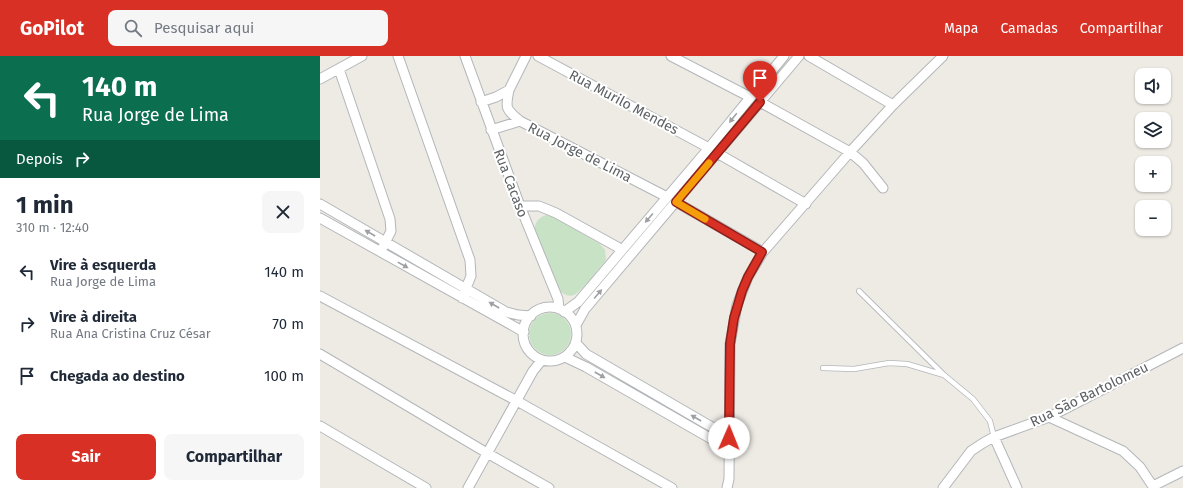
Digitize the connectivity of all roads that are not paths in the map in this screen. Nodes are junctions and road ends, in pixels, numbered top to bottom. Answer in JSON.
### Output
{"nodes":[{"id":1,"x":362,"y":56,"type":"edge"},
{"id":2,"x":398,"y":56,"type":"edge"},
{"id":3,"x":465,"y":56,"type":"edge"},
{"id":4,"x":526,"y":56,"type":"edge"},
{"id":5,"x":538,"y":56,"type":"edge"},
{"id":6,"x":671,"y":56,"type":"edge"},
{"id":7,"x":784,"y":56,"type":"edge"},
{"id":8,"x":799,"y":56,"type":"edge"},
{"id":9,"x":809,"y":56,"type":"edge"},
{"id":10,"x":940,"y":57,"type":"edge"},
{"id":11,"x":339,"y":69,"type":"junction"},
{"id":12,"x":320,"y":79,"type":"edge"},
{"id":13,"x":509,"y":90,"type":"junction"},
{"id":14,"x":750,"y":97,"type":"junction"},
{"id":15,"x":481,"y":102,"type":"junction"},
{"id":16,"x":760,"y":102,"type":"junction"},
{"id":17,"x":893,"y":105,"type":"junction"},
{"id":18,"x":520,"y":121,"type":"junction"},
{"id":19,"x":491,"y":130,"type":"junction"},
{"id":20,"x":709,"y":148,"type":"junction"},
{"id":21,"x":850,"y":152,"type":"junction"},
{"id":22,"x":718,"y":153,"type":"junction"},
{"id":23,"x":883,"y":188,"type":"dead end"},
{"id":24,"x":667,"y":197,"type":"junction"},
{"id":25,"x":676,"y":202,"type":"junction"},
{"id":26,"x":320,"y":204,"type":"edge"},
{"id":27,"x":806,"y":204,"type":"junction"},
{"id":28,"x":520,"y":206,"type":"junction"},
{"id":29,"x":320,"y":218,"type":"edge"},
{"id":30,"x":386,"y":242,"type":"junction"},
{"id":31,"x":621,"y":249,"type":"junction"},
{"id":32,"x":380,"y":252,"type":"junction"},
{"id":33,"x":762,"y":252,"type":"junction"},
{"id":34,"x":467,"y":289,"type":"junction"},
{"id":35,"x":859,"y":291,"type":"dead end"},
{"id":36,"x":320,"y":296,"type":"edge"},
{"id":37,"x":462,"y":298,"type":"junction"},
{"id":38,"x":562,"y":310,"type":"junction"},
{"id":39,"x":531,"y":316,"type":"junction"},
{"id":40,"x":576,"y":325,"type":"junction"},
{"id":41,"x":524,"y":332,"type":"junction"},
{"id":42,"x":576,"y":343,"type":"junction"},
{"id":43,"x":1183,"y":348,"type":"edge"},
{"id":44,"x":320,"y":354,"type":"edge"},
{"id":45,"x":565,"y":357,"type":"junction"},
{"id":46,"x":542,"y":360,"type":"junction"},
{"id":47,"x":823,"y":368,"type":"dead end"},
{"id":48,"x":944,"y":375,"type":"junction"},
{"id":49,"x":517,"y":401,"type":"junction"},
{"id":50,"x":1049,"y":417,"type":"junction"},
{"id":51,"x":320,"y":426,"type":"edge"},
{"id":52,"x":994,"y":437,"type":"junction"},
{"id":53,"x":729,"y":438,"type":"junction"},
{"id":54,"x":729,"y":449,"type":"junction"},
{"id":55,"x":487,"y":453,"type":"junction"},
{"id":56,"x":1183,"y":471,"type":"edge"},
{"id":57,"x":1153,"y":487,"type":"edge"},
{"id":58,"x":426,"y":488,"type":"edge"},
{"id":59,"x":468,"y":488,"type":"edge"},
{"id":60,"x":549,"y":488,"type":"edge"},
{"id":61,"x":672,"y":488,"type":"edge"},
{"id":62,"x":727,"y":488,"type":"edge"},
{"id":63,"x":943,"y":488,"type":"edge"},
{"id":64,"x":1017,"y":488,"type":"edge"}],
"edges":[{"from":1,"to":11,"type":"street"},
{"from":2,"to":34,"type":"street"},
{"from":3,"to":15,"type":"street","name":"Rua Cacaso"},
{"from":4,"to":13,"type":"street"},
{"from":5,"to":20,"type":"street","name":"Rua Murilo Mendes"},
{"from":6,"to":14,"type":"street"},
{"from":7,"to":14,"type":"street"},
{"from":8,"to":16,"type":"street"},
{"from":9,"to":17,"type":"street"},
{"from":10,"to":17,"type":"street"},
{"from":11,"to":12,"type":"street"},
{"from":11,"to":30,"type":"street"},
{"from":13,"to":15,"type":"street"},
{"from":13,"to":18,"type":"street"},
{"from":14,"to":20,"type":"street","one_way":true},
{"from":15,"to":19,"type":"street","name":"Rua Cacaso"},
{"from":16,"to":21,"type":"street"},
{"from":16,"to":22,"type":"street"},
{"from":17,"to":21,"type":"street"},
{"from":18,"to":19,"type":"street","name":"Rua Jorge de Lima"},
{"from":18,"to":24,"type":"street","name":"Rua Jorge de Lima"},
{"from":19,"to":28,"type":"street","name":"Rua Cacaso"},
{"from":20,"to":24,"type":"street"},
{"from":21,"to":23,"type":"street"},
{"from":21,"to":27,"type":"street"},
{"from":22,"to":25,"type":"street"},
{"from":22,"to":27,"type":"street"},
{"from":24,"to":31,"type":"street","one_way":true},
{"from":25,"to":33,"type":"street"},
{"from":40,"to":25,"type":"street","one_way":true},
{"from":30,"to":26,"type":"street","one_way":true},
{"from":27,"to":33,"type":"street"},
{"from":28,"to":31,"type":"street"},
{"from":28,"to":38,"type":"street","name":"Rua Cacaso"},
{"from":29,"to":32,"type":"street"},
{"from":30,"to":32,"type":"street"},
{"from":30,"to":34,"type":"street"},
{"from":31,"to":38,"type":"street"},
{"from":32,"to":37,"type":"street","one_way":true},
{"from":33,"to":53,"type":"street"},
{"from":34,"to":37,"type":"street"},
{"from":39,"to":34,"type":"street","one_way":true},
{"from":35,"to":48,"type":"lane"},
{"from":36,"to":49,"type":"street"},
{"from":37,"to":41,"type":"street"},
{"from":38,"to":39,"type":"street"},
{"from":38,"to":40,"type":"street"},
{"from":39,"to":41,"type":"street"},
{"from":40,"to":42,"type":"street"},
{"from":41,"to":46,"type":"street"},
{"from":42,"to":45,"type":"street"},
{"from":53,"to":42,"type":"street","one_way":true},
{"from":43,"to":50,"type":"street","name":"Rua São Bartolomeu"},
{"from":44,"to":55,"type":"street"},
{"from":45,"to":46,"type":"street"},
{"from":45,"to":54,"type":"street","one_way":true},
{"from":46,"to":49,"type":"street"},
{"from":47,"to":48,"type":"lane"},
{"from":48,"to":52,"type":"lane"},
{"from":49,"to":55,"type":"street"},
{"from":49,"to":61,"type":"street"},
{"from":50,"to":52,"type":"street","name":"Rua São Bartolomeu"},
{"from":50,"to":57,"type":"street"},
{"from":51,"to":58,"type":"street"},
{"from":52,"to":63,"type":"street","name":"Rua São Bartolomeu"},
{"from":52,"to":64,"type":"street"},
{"from":53,"to":54,"type":"street"},
{"from":54,"to":62,"type":"street"},
{"from":55,"to":59,"type":"street"},
{"from":55,"to":60,"type":"street"},
{"from":56,"to":57,"type":"street"}]}
